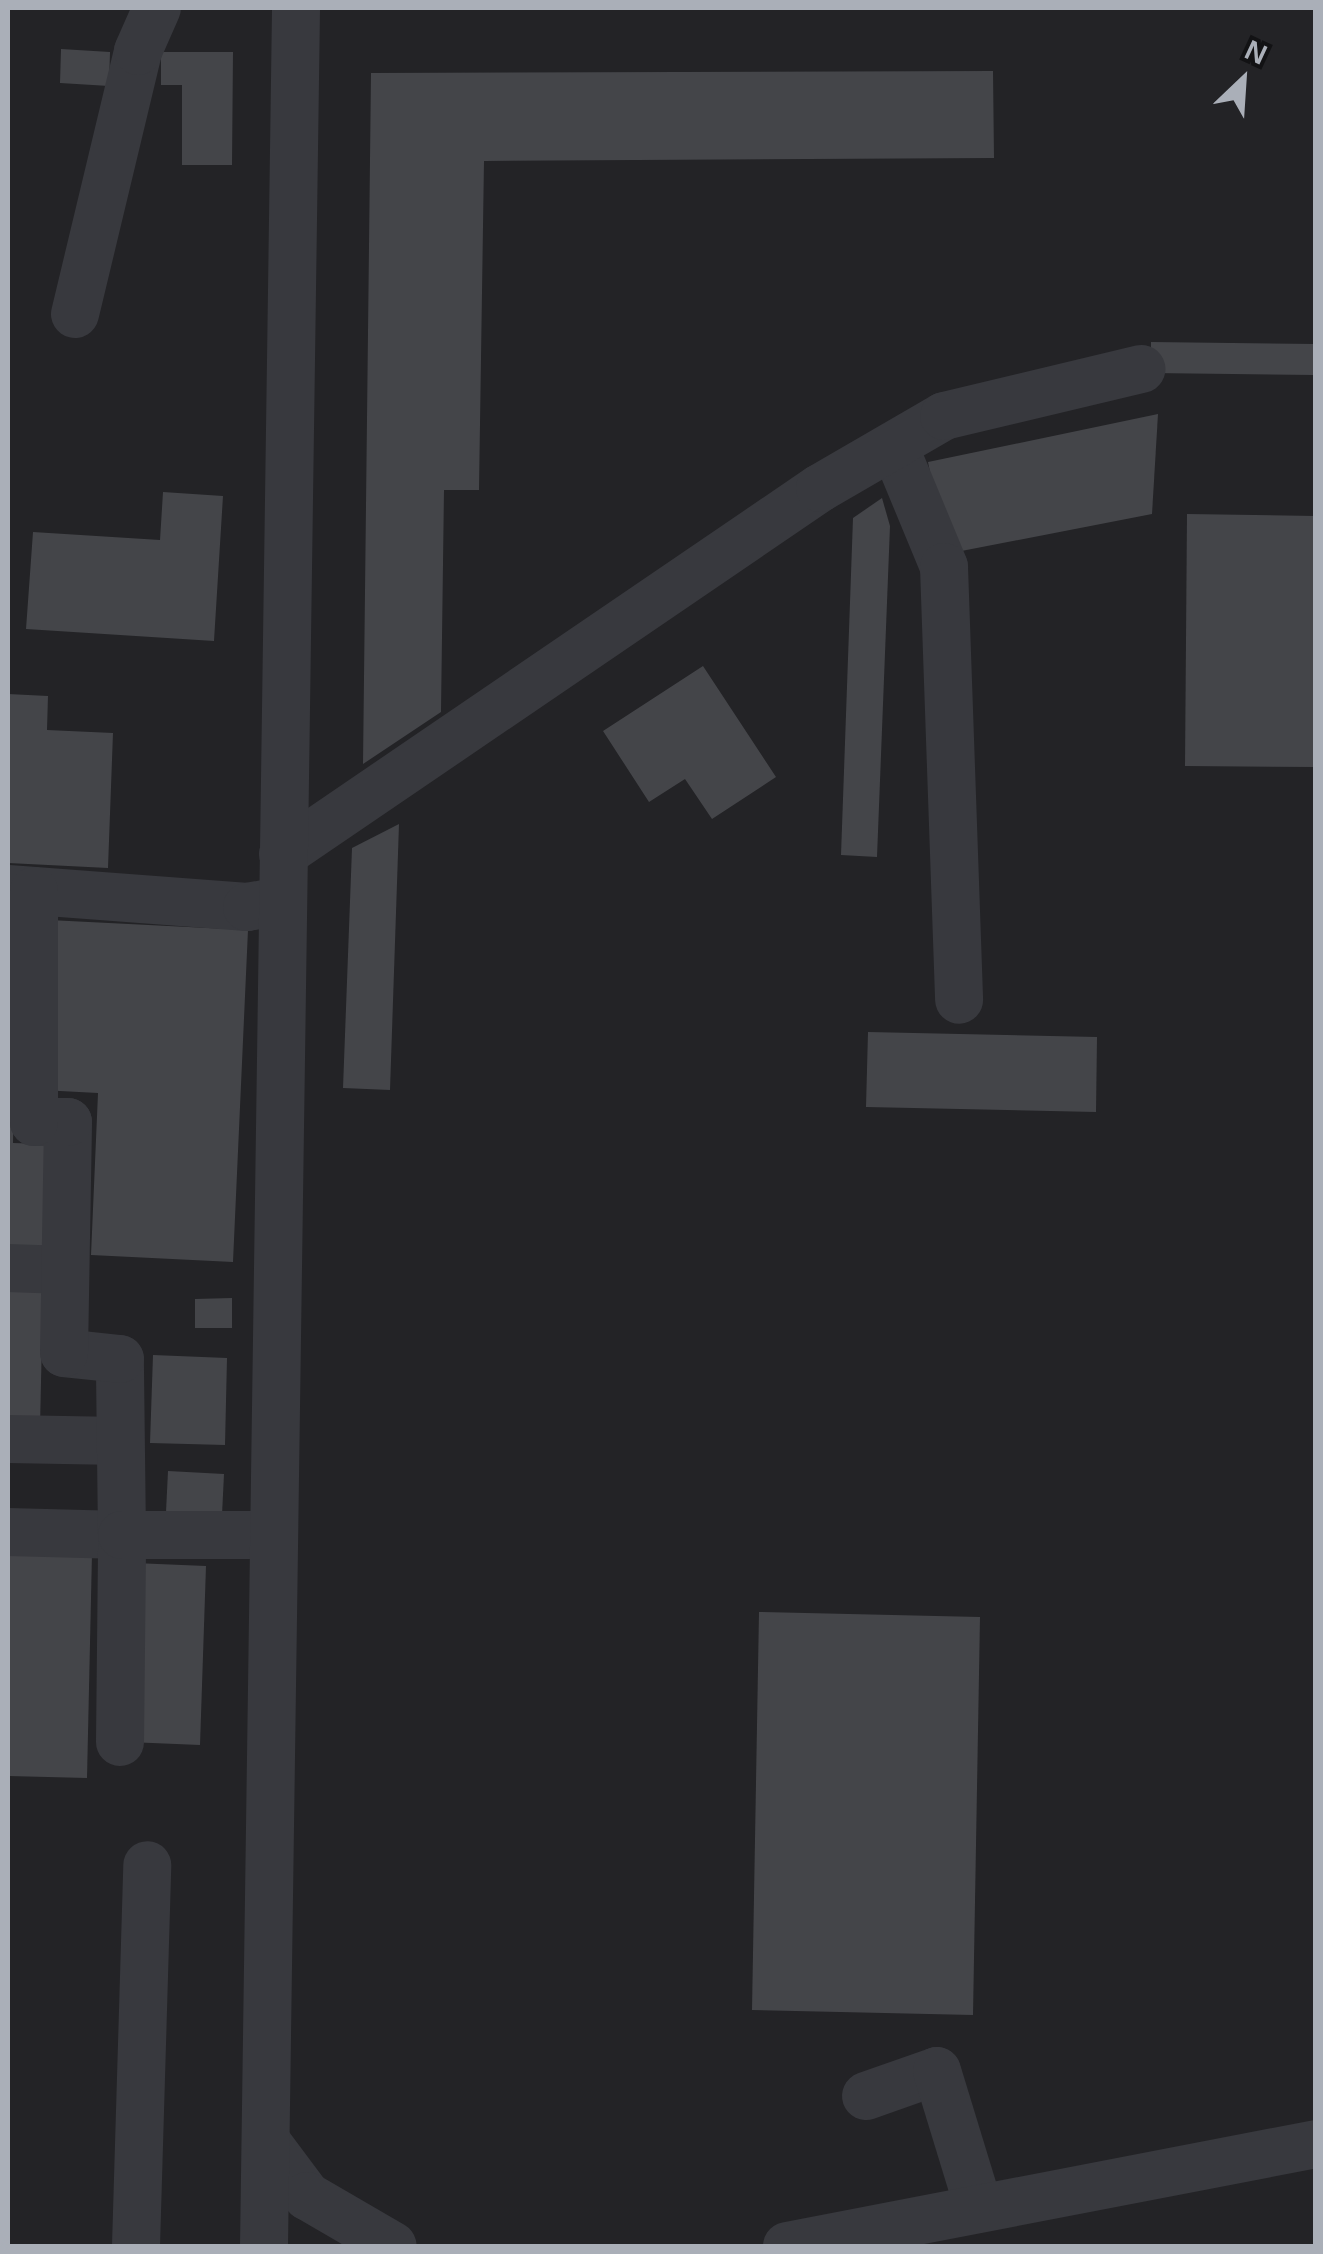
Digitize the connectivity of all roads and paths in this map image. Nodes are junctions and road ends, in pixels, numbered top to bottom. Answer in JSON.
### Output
{"nodes":[{"id":1,"x":157,"y":8,"type":"edge"},
{"id":2,"x":296,"y":8,"type":"edge"},
{"id":3,"x":75,"y":314,"type":"dead end"},
{"id":4,"x":1141,"y":369,"type":"dead end"},
{"id":5,"x":894,"y":446,"type":"junction"},
{"id":6,"x":282,"y":854,"type":"junction"},
{"id":7,"x":21,"y":890,"type":"edge"},
{"id":8,"x":282,"y":902,"type":"junction"},
{"id":9,"x":959,"y":1000,"type":"dead end"},
{"id":10,"x":19,"y":1085,"type":"edge"},
{"id":11,"x":8,"y":1268,"type":"edge"},
{"id":12,"x":65,"y":1270,"type":"junction"},
{"id":13,"x":8,"y":1440,"type":"edge"},
{"id":14,"x":120,"y":1441,"type":"junction"},
{"id":15,"x":8,"y":1532,"type":"edge"},
{"id":16,"x":122,"y":1534,"type":"junction"},
{"id":17,"x":273,"y":1534,"type":"junction"},
{"id":18,"x":120,"y":1742,"type":"dead end"},
{"id":19,"x":146,"y":1865,"type":"dead end"},
{"id":20,"x":866,"y":2096,"type":"dead end"},
{"id":21,"x":266,"y":2140,"type":"junction"},
{"id":22,"x":1316,"y":2144,"type":"edge"},
{"id":23,"x":979,"y":2208,"type":"junction"},
{"id":24,"x":136,"y":2246,"type":"edge"},
{"id":25,"x":264,"y":2246,"type":"edge"},
{"id":26,"x":393,"y":2246,"type":"edge"},
{"id":27,"x":788,"y":2246,"type":"edge"}],
"edges":[{"from":1,"to":3,"type":"street"},
{"from":2,"to":6,"type":"street"},
{"from":4,"to":5,"type":"street"},
{"from":5,"to":6,"type":"street"},
{"from":5,"to":9,"type":"street"},
{"from":6,"to":8,"type":"street"},
{"from":7,"to":8,"type":"street"},
{"from":7,"to":10,"type":"street"},
{"from":8,"to":17,"type":"street"},
{"from":10,"to":12,"type":"street"},
{"from":11,"to":12,"type":"street"},
{"from":12,"to":14,"type":"street"},
{"from":13,"to":14,"type":"street"},
{"from":14,"to":16,"type":"street"},
{"from":15,"to":16,"type":"street"},
{"from":16,"to":17,"type":"street"},
{"from":16,"to":18,"type":"street"},
{"from":17,"to":21,"type":"street"},
{"from":19,"to":24,"type":"street"},
{"from":20,"to":23,"type":"street"},
{"from":21,"to":25,"type":"street"},
{"from":21,"to":26,"type":"street"},
{"from":22,"to":23,"type":"street"},
{"from":23,"to":27,"type":"street"}]}
